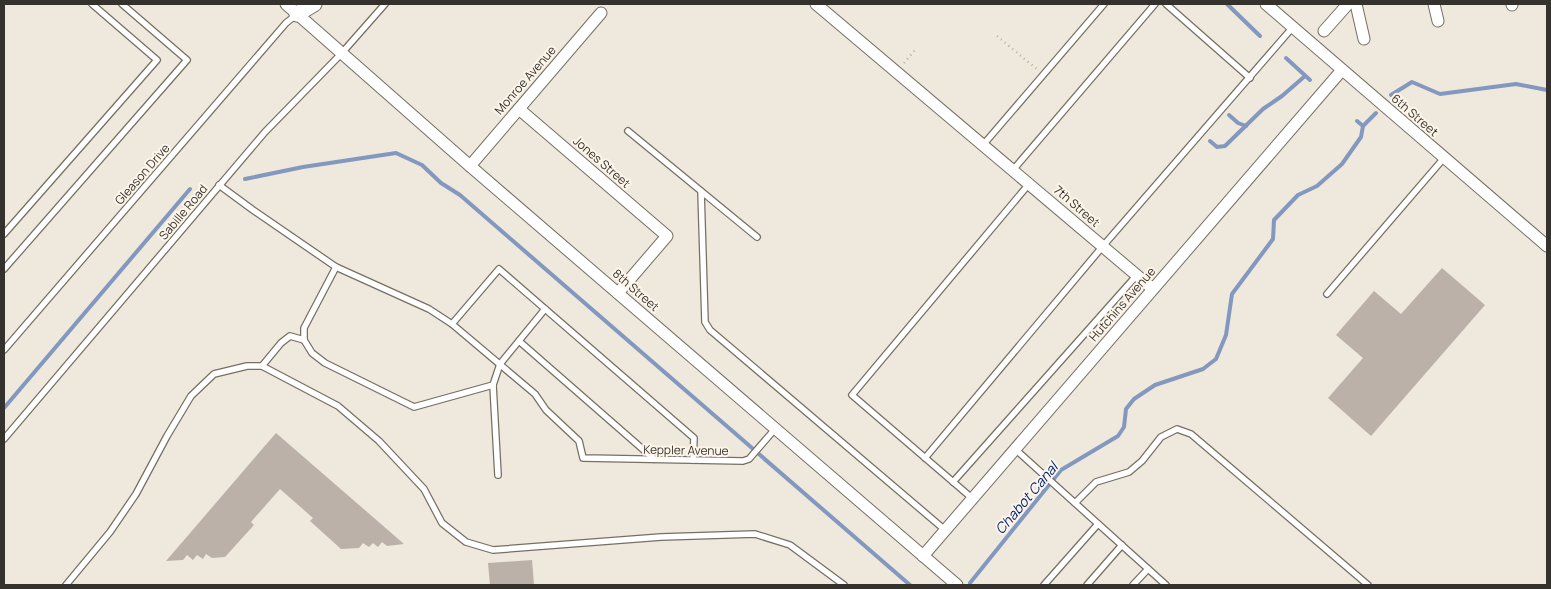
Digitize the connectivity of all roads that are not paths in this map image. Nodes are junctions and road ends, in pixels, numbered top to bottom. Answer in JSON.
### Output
{"nodes":[{"id":1,"x":92,"y":4,"type":"edge"},
{"id":2,"x":122,"y":4,"type":"edge"},
{"id":3,"x":314,"y":4,"type":"edge"},
{"id":4,"x":385,"y":4,"type":"edge"},
{"id":5,"x":816,"y":4,"type":"edge"},
{"id":6,"x":1104,"y":4,"type":"edge"},
{"id":7,"x":1155,"y":4,"type":"edge"},
{"id":8,"x":1166,"y":4,"type":"edge"},
{"id":9,"x":1266,"y":4,"type":"edge"},
{"id":10,"x":1348,"y":4,"type":"edge"},
{"id":11,"x":1356,"y":4,"type":"edge"},
{"id":12,"x":1434,"y":4,"type":"edge"},
{"id":13,"x":292,"y":9,"type":"edge"},
{"id":14,"x":601,"y":13,"type":"dead end"},
{"id":15,"x":1438,"y":22,"type":"dead end"},
{"id":16,"x":1293,"y":28,"type":"junction"},
{"id":17,"x":1324,"y":30,"type":"dead end"},
{"id":18,"x":1364,"y":39,"type":"dead end"},
{"id":19,"x":341,"y":54,"type":"junction"},
{"id":20,"x":1342,"y":70,"type":"junction"},
{"id":21,"x":1250,"y":78,"type":"junction"},
{"id":22,"x":519,"y":109,"type":"junction"},
{"id":23,"x":628,"y":131,"type":"dead end"},
{"id":24,"x":983,"y":145,"type":"junction"},
{"id":25,"x":1444,"y":158,"type":"junction"},
{"id":26,"x":470,"y":166,"type":"junction"},
{"id":27,"x":1014,"y":170,"type":"junction"},
{"id":28,"x":1030,"y":183,"type":"junction"},
{"id":29,"x":219,"y":185,"type":"junction"},
{"id":30,"x":701,"y":191,"type":"junction"},
{"id":31,"x":4,"y":234,"type":"edge"},
{"id":32,"x":757,"y":237,"type":"dead end"},
{"id":33,"x":1103,"y":246,"type":"junction"},
{"id":34,"x":1547,"y":246,"type":"edge"},
{"id":35,"x":336,"y":267,"type":"junction"},
{"id":36,"x":4,"y":269,"type":"edge"},
{"id":37,"x":1137,"y":275,"type":"junction"},
{"id":38,"x":1153,"y":289,"type":"junction"},
{"id":39,"x":618,"y":294,"type":"junction"},
{"id":40,"x":1327,"y":294,"type":"dead end"},
{"id":41,"x":546,"y":309,"type":"junction"},
{"id":42,"x":452,"y":324,"type":"junction"},
{"id":43,"x":304,"y":340,"type":"junction"},
{"id":44,"x":519,"y":341,"type":"junction"},
{"id":45,"x":4,"y":350,"type":"edge"},
{"id":46,"x":500,"y":364,"type":"junction"},
{"id":47,"x":262,"y":366,"type":"junction"},
{"id":48,"x":493,"y":385,"type":"junction"},
{"id":49,"x":776,"y":429,"type":"junction"},
{"id":50,"x":4,"y":439,"type":"edge"},
{"id":51,"x":1015,"y":449,"type":"junction"},
{"id":52,"x":925,"y":458,"type":"junction"},
{"id":53,"x":654,"y":459,"type":"junction"},
{"id":54,"x":693,"y":460,"type":"junction"},
{"id":55,"x":498,"y":475,"type":"dead end"},
{"id":56,"x":953,"y":482,"type":"junction"},
{"id":57,"x":973,"y":499,"type":"junction"},
{"id":58,"x":1075,"y":503,"type":"junction"},
{"id":59,"x":1098,"y":524,"type":"junction"},
{"id":60,"x":945,"y":530,"type":"junction"},
{"id":61,"x":1122,"y":545,"type":"junction"},
{"id":62,"x":923,"y":556,"type":"junction"},
{"id":63,"x":1148,"y":569,"type":"junction"},
{"id":64,"x":66,"y":585,"type":"edge"},
{"id":65,"x":844,"y":585,"type":"edge"},
{"id":66,"x":957,"y":585,"type":"edge"},
{"id":67,"x":1044,"y":585,"type":"edge"},
{"id":68,"x":1087,"y":585,"type":"edge"},
{"id":69,"x":1133,"y":585,"type":"edge"},
{"id":70,"x":1166,"y":585,"type":"edge"},
{"id":71,"x":1368,"y":585,"type":"edge"}],
"edges":[{"from":1,"to":31,"type":"lane"},
{"from":2,"to":36,"type":"lane"},
{"from":3,"to":13,"type":"street"},
{"from":4,"to":19,"type":"lane","name":"Sabille Road"},
{"from":5,"to":24,"type":"street","name":"7th Street"},
{"from":6,"to":24,"type":"lane"},
{"from":7,"to":27,"type":"lane"},
{"from":8,"to":21,"type":"lane"},
{"from":9,"to":16,"type":"street","name":"6th Street"},
{"from":10,"to":17,"type":"street"},
{"from":11,"to":18,"type":"street"},
{"from":12,"to":15,"type":"street"},
{"from":13,"to":19,"type":"street","name":"8th Street"},
{"from":13,"to":45,"type":"lane","name":"Gleason Drive"},
{"from":14,"to":22,"type":"street","name":"Monroe Avenue"},
{"from":16,"to":20,"type":"street","name":"6th Street"},
{"from":16,"to":21,"type":"lane"},
{"from":19,"to":26,"type":"street","name":"8th Street"},
{"from":19,"to":29,"type":"lane","name":"Sabille Road"},
{"from":20,"to":25,"type":"street","name":"6th Street"},
{"from":20,"to":38,"type":"street","name":"Hutchins Avenue"},
{"from":21,"to":33,"type":"lane"},
{"from":22,"to":26,"type":"street","name":"Monroe Avenue"},
{"from":22,"to":39,"type":"street","name":"Jones Street"},
{"from":23,"to":30,"type":"lane"},
{"from":24,"to":27,"type":"street","name":"7th Street"},
{"from":25,"to":34,"type":"street","name":"6th Street"},
{"from":25,"to":40,"type":"lane"},
{"from":26,"to":39,"type":"street","name":"8th Street"},
{"from":27,"to":28,"type":"street","name":"7th Street"},
{"from":28,"to":33,"type":"street","name":"7th Street"},
{"from":28,"to":52,"type":"lane"},
{"from":29,"to":35,"type":"lane"},
{"from":29,"to":50,"type":"lane","name":"Sabille Road"},
{"from":30,"to":32,"type":"lane"},
{"from":30,"to":60,"type":"lane"},
{"from":33,"to":37,"type":"street","name":"7th Street"},
{"from":33,"to":52,"type":"lane"},
{"from":35,"to":42,"type":"lane"},
{"from":35,"to":43,"type":"lane"},
{"from":37,"to":38,"type":"street","name":"7th Street"},
{"from":37,"to":56,"type":"lane"},
{"from":38,"to":51,"type":"street","name":"Hutchins Avenue"},
{"from":39,"to":49,"type":"street","name":"8th Street"},
{"from":41,"to":42,"type":"lane"},
{"from":41,"to":44,"type":"lane"},
{"from":41,"to":54,"type":"lane"},
{"from":42,"to":46,"type":"lane"},
{"from":43,"to":47,"type":"lane"},
{"from":43,"to":48,"type":"lane"},
{"from":44,"to":46,"type":"lane"},
{"from":44,"to":53,"type":"lane"},
{"from":46,"to":48,"type":"lane"},
{"from":46,"to":53,"type":"lane","name":"Keppler Avenue"},
{"from":47,"to":64,"type":"lane"},
{"from":47,"to":65,"type":"lane"},
{"from":48,"to":55,"type":"lane"},
{"from":49,"to":54,"type":"lane","name":"Keppler Avenue"},
{"from":49,"to":62,"type":"street","name":"8th Street"},
{"from":51,"to":57,"type":"street","name":"Hutchins Avenue"},
{"from":51,"to":58,"type":"lane"},
{"from":52,"to":56,"type":"lane"},
{"from":53,"to":54,"type":"lane","name":"Keppler Avenue"},
{"from":56,"to":57,"type":"lane"},
{"from":57,"to":60,"type":"street","name":"Hutchins Avenue"},
{"from":58,"to":59,"type":"lane"},
{"from":58,"to":71,"type":"lane"},
{"from":59,"to":61,"type":"lane"},
{"from":59,"to":67,"type":"lane"},
{"from":60,"to":62,"type":"street","name":"Hutchins Avenue"},
{"from":61,"to":63,"type":"lane"},
{"from":61,"to":68,"type":"lane"},
{"from":62,"to":66,"type":"street","name":"8th Street"},
{"from":63,"to":69,"type":"lane"},
{"from":63,"to":70,"type":"lane"}]}
